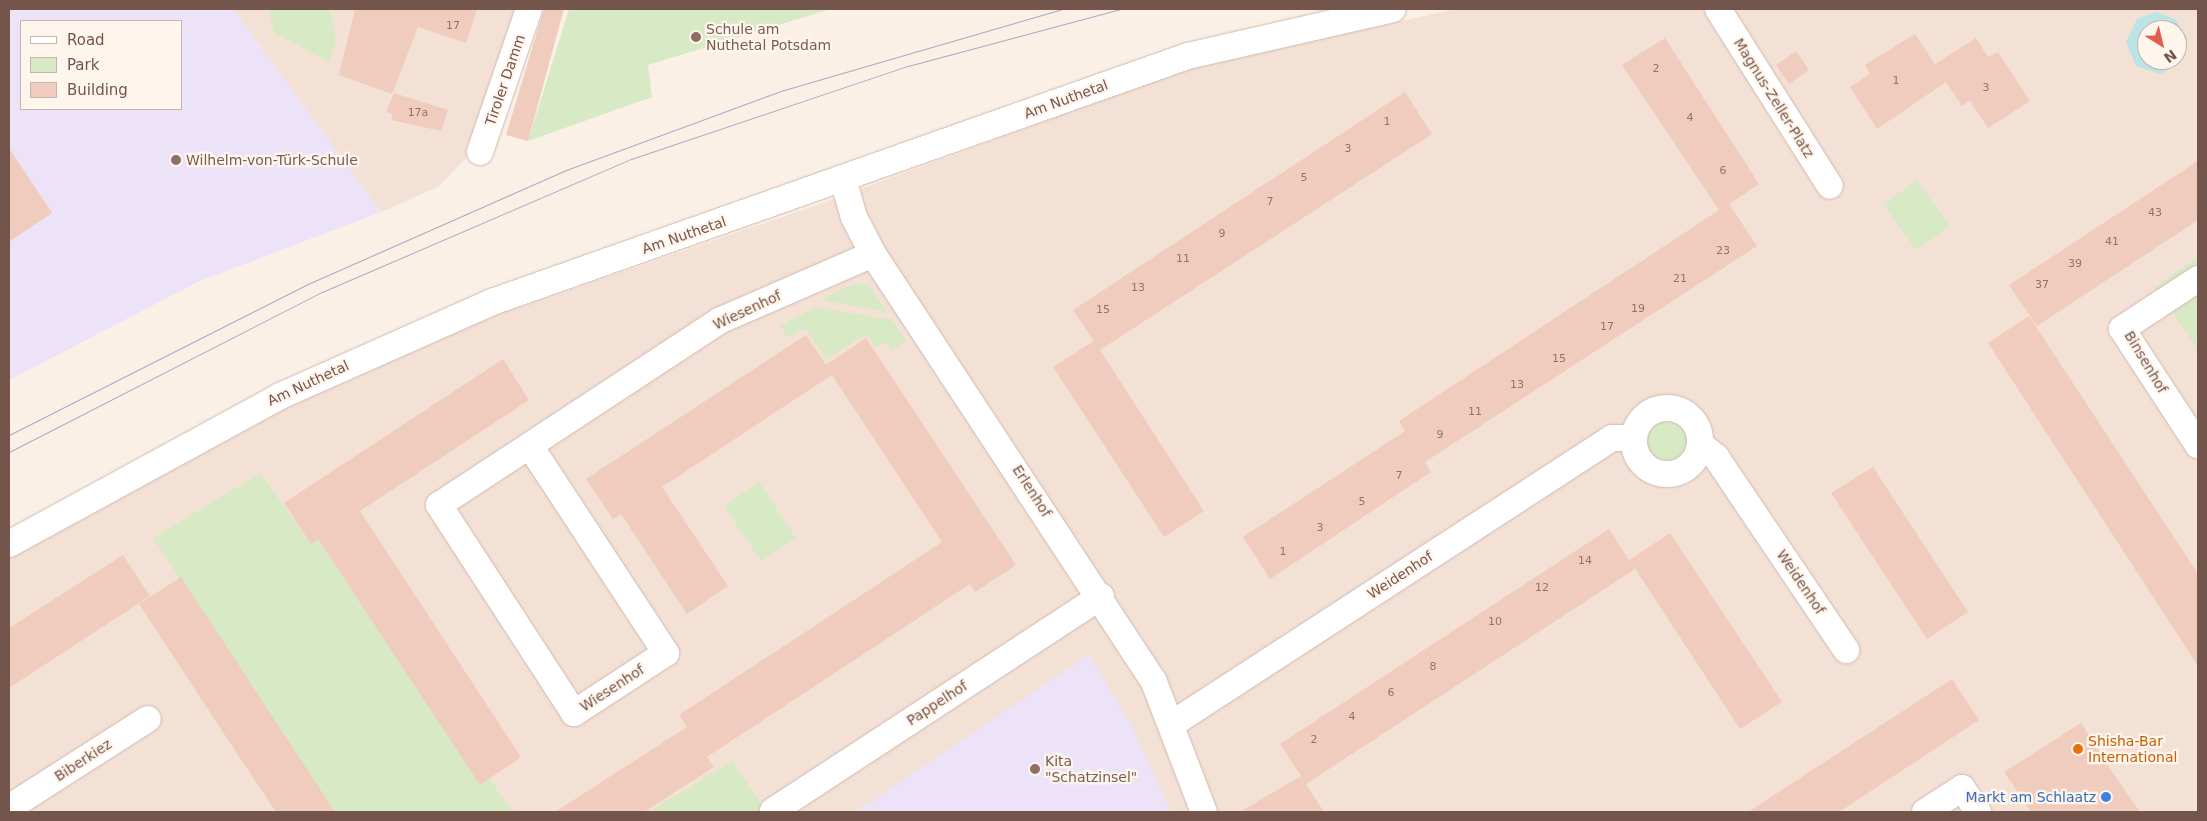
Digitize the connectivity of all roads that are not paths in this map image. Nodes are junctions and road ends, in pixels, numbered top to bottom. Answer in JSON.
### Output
{"nodes":[{"id":1,"x":529,"y":9,"type":"edge"},
{"id":2,"x":1393,"y":9,"type":"edge"},
{"id":3,"x":1718,"y":9,"type":"edge"},
{"id":4,"x":480,"y":152,"type":"dead end"},
{"id":5,"x":843,"y":179,"type":"junction"},
{"id":6,"x":1830,"y":186,"type":"dead end"},
{"id":7,"x":873,"y":254,"type":"junction"},
{"id":8,"x":2198,"y":279,"type":"edge"},
{"id":9,"x":1633,"y":438,"type":"junction"},
{"id":10,"x":1700,"y":444,"type":"junction"},
{"id":11,"x":2198,"y":445,"type":"edge"},
{"id":12,"x":530,"y":446,"type":"junction"},
{"id":13,"x":9,"y":544,"type":"edge"},
{"id":14,"x":1101,"y":596,"type":"junction"},
{"id":15,"x":1846,"y":650,"type":"dead end"},
{"id":16,"x":148,"y":718,"type":"dead end"},
{"id":17,"x":1172,"y":724,"type":"junction"},
{"id":18,"x":17,"y":801,"type":"edge"},
{"id":19,"x":773,"y":811,"type":"dead end"},
{"id":20,"x":1204,"y":812,"type":"edge"},
{"id":21,"x":1925,"y":812,"type":"edge"},
{"id":22,"x":1978,"y":812,"type":"edge"}],
"edges":[{"from":1,"to":4,"type":"street","name":"Tiroler Damm"},
{"from":2,"to":5,"type":"street","name":"Am Nuthetal"},
{"from":3,"to":6,"type":"street","name":"Magnus-Zeller-Platz"},
{"from":5,"to":7,"type":"street","name":"Erlenhof"},
{"from":5,"to":13,"type":"street","name":"Am Nuthetal"},
{"from":7,"to":12,"type":"street","name":"Wiesenhof"},
{"from":7,"to":14,"type":"street","name":"Erlenhof"},
{"from":8,"to":11,"type":"street","name":"Binsenhof"},
{"from":9,"to":10,"type":"street"},
{"from":9,"to":10,"type":"street"},
{"from":9,"to":17,"type":"street","name":"Weidenhof"},
{"from":10,"to":15,"type":"street","name":"Weidenhof"},
{"from":12,"to":12,"type":"street","name":"Wiesenhof"},
{"from":14,"to":17,"type":"street","name":"Erlenhof"},
{"from":14,"to":19,"type":"street","name":"Pappelhof"},
{"from":16,"to":18,"type":"street","name":"Biberkiez"},
{"from":17,"to":20,"type":"street","name":"Erlenhof"},
{"from":21,"to":22,"type":"street"}]}
